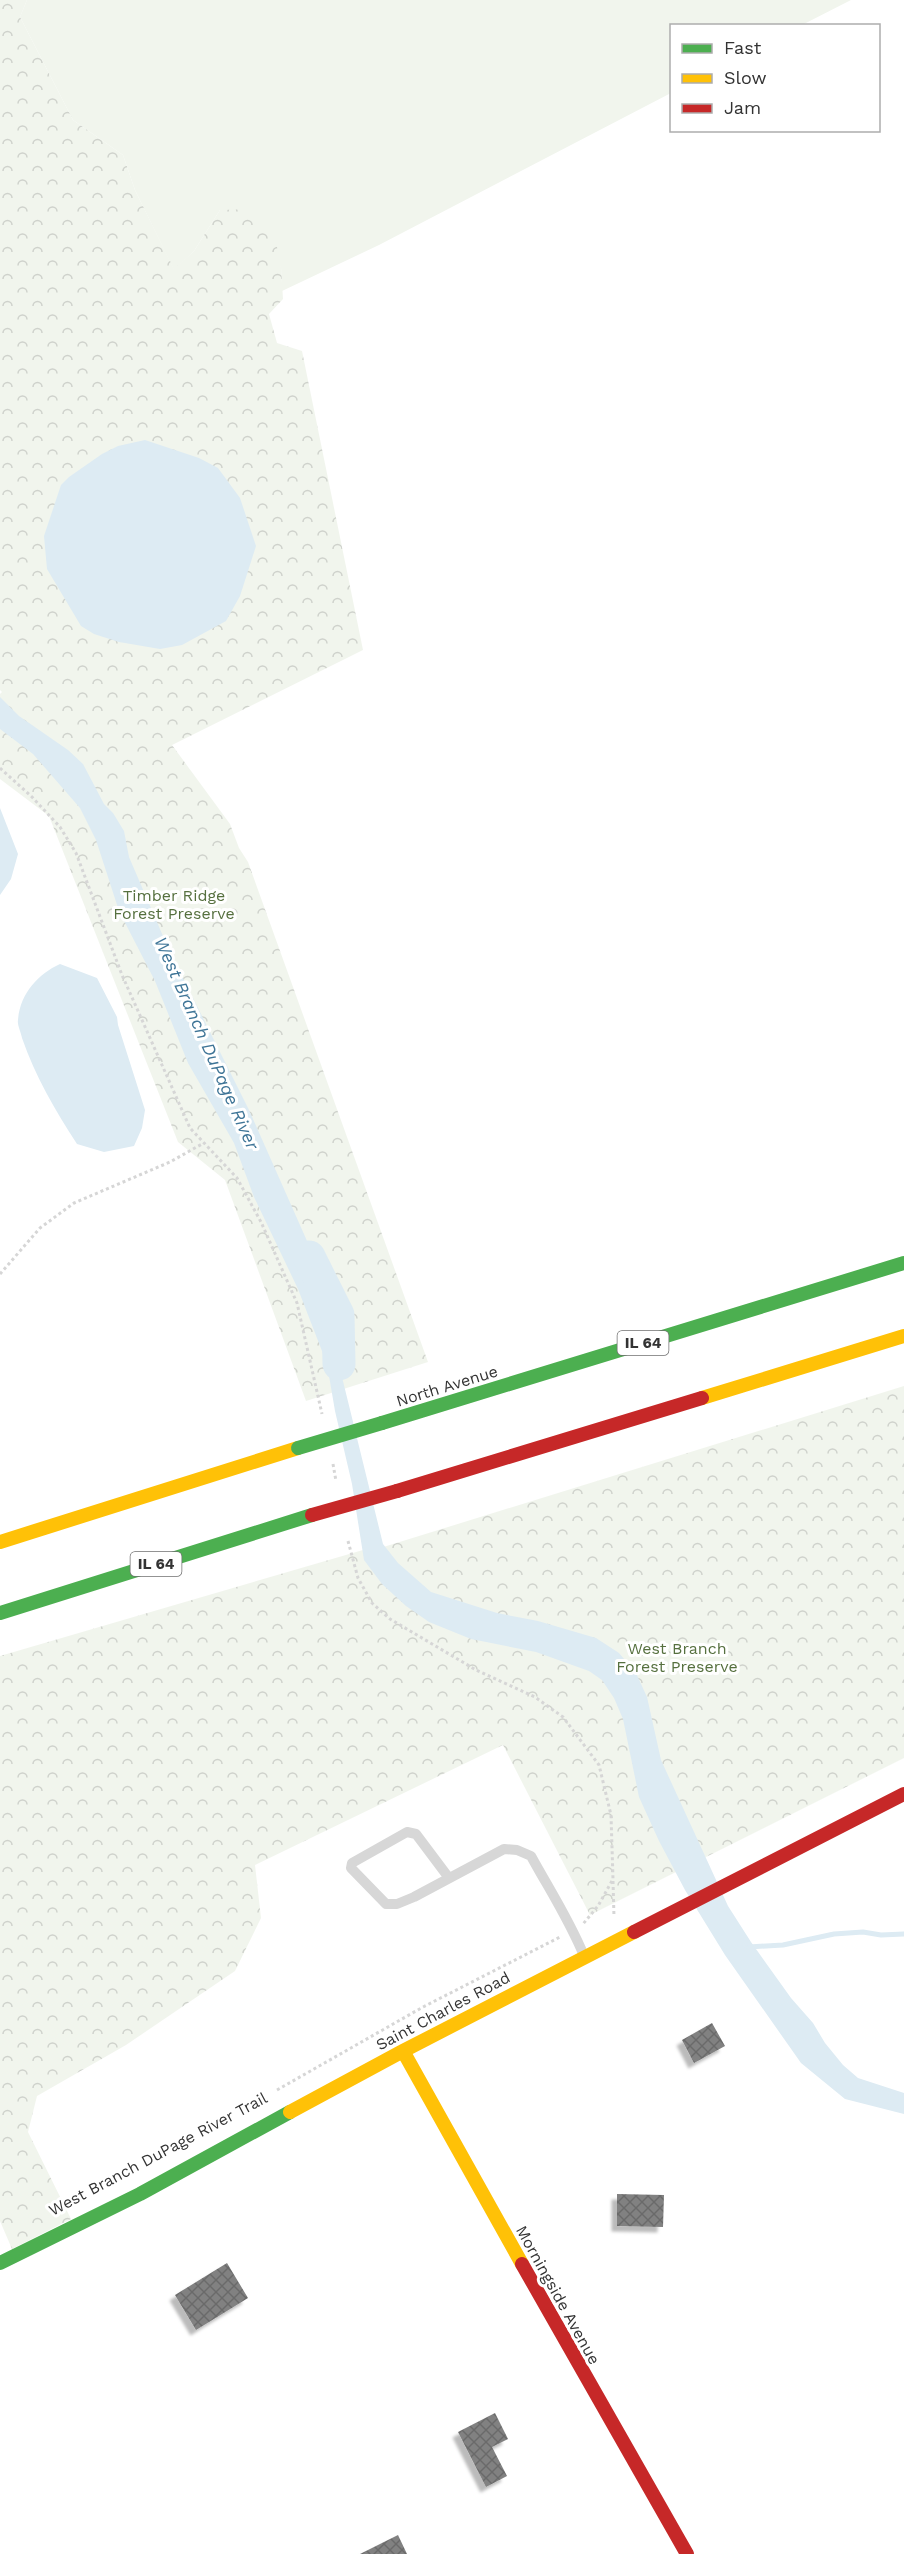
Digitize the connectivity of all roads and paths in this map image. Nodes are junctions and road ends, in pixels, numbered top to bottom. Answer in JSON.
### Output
{"nodes":[{"id":1,"x":0,"y":768,"type":"edge"},
{"id":2,"x":202,"y":1143,"type":"junction"},
{"id":3,"x":904,"y":1263,"type":"edge"},
{"id":4,"x":0,"y":1274,"type":"edge"},
{"id":5,"x":904,"y":1336,"type":"edge"},
{"id":6,"x":323,"y":1416,"type":"dead end"},
{"id":7,"x":332,"y":1463,"type":"dead end"},
{"id":8,"x":337,"y":1484,"type":"dead end"},
{"id":9,"x":348,"y":1540,"type":"dead end"},
{"id":10,"x":0,"y":1542,"type":"edge"},
{"id":11,"x":0,"y":1613,"type":"edge"},
{"id":12,"x":904,"y":1794,"type":"edge"},
{"id":13,"x":449,"y":1878,"type":"junction"},
{"id":14,"x":613,"y":1879,"type":"junction"},
{"id":15,"x":574,"y":1930,"type":"junction"},
{"id":16,"x":615,"y":1940,"type":"junction"},
{"id":17,"x":584,"y":1956,"type":"junction"},
{"id":18,"x":403,"y":2051,"type":"junction"},
{"id":19,"x":276,"y":2091,"type":"dead end"},
{"id":20,"x":0,"y":2263,"type":"edge"},
{"id":21,"x":687,"y":2554,"type":"edge"}],
"edges":[{"from":1,"to":2,"type":"path"},
{"from":2,"to":4,"type":"path"},
{"from":2,"to":6,"type":"path"},
{"from":3,"to":10,"type":"main road","name":"North Avenue","number":"IL 64","bridge":true},
{"from":5,"to":11,"type":"main road","number":"IL 64","bridge":true},
{"from":7,"to":8,"type":"path"},
{"from":9,"to":14,"type":"path"},
{"from":12,"to":16,"type":"main road","name":"Saint Charles Road"},
{"from":13,"to":13,"type":"lane"},
{"from":13,"to":15,"type":"lane"},
{"from":14,"to":15,"type":"path","name":"West Branch DuPage River Trail"},
{"from":14,"to":16,"type":"path"},
{"from":15,"to":17,"type":"lane"},
{"from":15,"to":19,"type":"path","name":"West Branch DuPage River Trail"},
{"from":16,"to":17,"type":"main road","name":"Saint Charles Road"},
{"from":17,"to":18,"type":"main road","name":"Saint Charles Road"},
{"from":18,"to":20,"type":"main road","name":"Saint Charles Road"},
{"from":18,"to":21,"type":"main road","name":"Morningside Avenue"}]}
